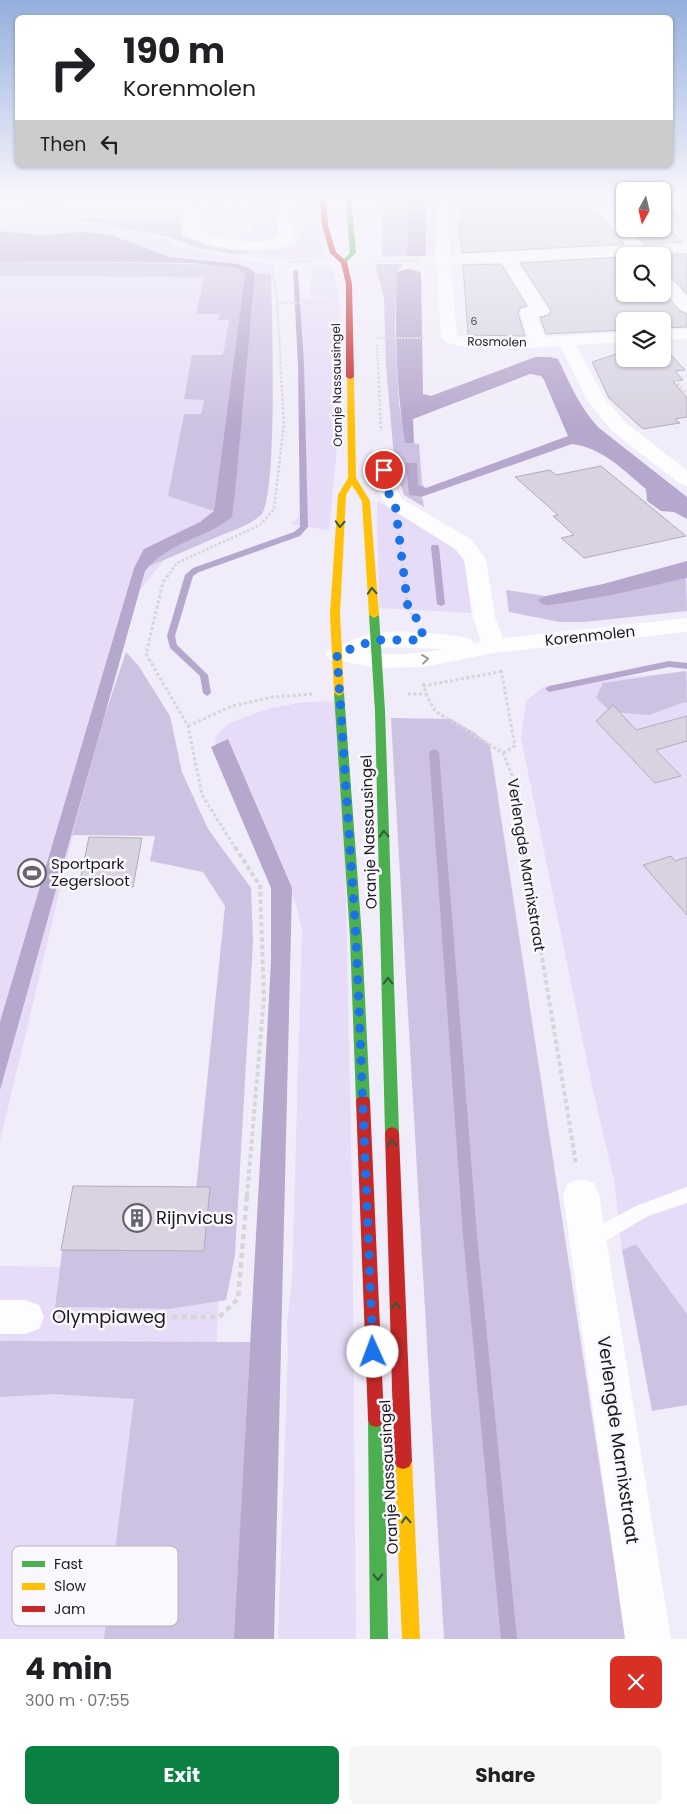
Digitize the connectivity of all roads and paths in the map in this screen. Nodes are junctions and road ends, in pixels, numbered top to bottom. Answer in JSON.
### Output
{"nodes":[{"id":1,"x":273,"y":273,"type":"edge"},
{"id":2,"x":347,"y":273,"type":"edge"},
{"id":3,"x":444,"y":273,"type":"edge"},
{"id":4,"x":520,"y":273,"type":"edge"},
{"id":5,"x":616,"y":278,"type":"edge"},
{"id":6,"x":584,"y":280,"type":"junction"},
{"id":7,"x":523,"y":283,"type":"junction"},
{"id":8,"x":671,"y":289,"type":"edge"},
{"id":9,"x":447,"y":300,"type":"junction"},
{"id":10,"x":277,"y":302,"type":"junction"},
{"id":11,"x":333,"y":302,"type":"dead end"},
{"id":12,"x":685,"y":305,"type":"edge"},
{"id":13,"x":606,"y":307,"type":"junction"},
{"id":14,"x":535,"y":308,"type":"junction"},
{"id":15,"x":687,"y":334,"type":"edge"},
{"id":16,"x":671,"y":335,"type":"edge"},
{"id":17,"x":377,"y":338,"type":"dead end"},
{"id":18,"x":426,"y":338,"type":"dead end"},
{"id":19,"x":616,"y":338,"type":"edge"},
{"id":20,"x":566,"y":341,"type":"junction"},
{"id":21,"x":538,"y":342,"type":"junction"},
{"id":22,"x":664,"y":367,"type":"edge"},
{"id":23,"x":679,"y":394,"type":"junction"},
{"id":24,"x":594,"y":396,"type":"junction"},
{"id":25,"x":687,"y":403,"type":"edge"},
{"id":26,"x":382,"y":452,"type":"dead end"},
{"id":27,"x":352,"y":478,"type":"junction"},
{"id":28,"x":687,"y":480,"type":"edge"},
{"id":29,"x":395,"y":503,"type":"junction"},
{"id":30,"x":687,"y":625,"type":"edge"},
{"id":31,"x":494,"y":646,"type":"junction"},
{"id":32,"x":376,"y":650,"type":"junction"},
{"id":33,"x":423,"y":650,"type":"junction"},
{"id":34,"x":337,"y":654,"type":"junction"},
{"id":35,"x":339,"y":694,"type":"junction"},
{"id":36,"x":380,"y":694,"type":"junction"},
{"id":37,"x":426,"y":694,"type":"junction"},
{"id":38,"x":188,"y":726,"type":"junction"},
{"id":39,"x":503,"y":753,"type":"junction"},
{"id":40,"x":581,"y":1194,"type":"joint"},
{"id":41,"x":687,"y":1195,"type":"edge"},
{"id":42,"x":589,"y":1241,"type":"junction"},
{"id":43,"x":12,"y":1317,"type":"edge"},
{"id":44,"x":379,"y":1639,"type":"edge"},
{"id":45,"x":411,"y":1639,"type":"edge"},
{"id":46,"x":648,"y":1639,"type":"edge"}],
"edges":[{"from":1,"to":10,"type":"path"},
{"from":2,"to":27,"type":"main road","name":"Oranje Nassausingel"},
{"from":3,"to":9,"type":"street","name":"Rosmolen"},
{"from":4,"to":7,"type":"street"},
{"from":5,"to":6,"type":"path"},
{"from":6,"to":7,"type":"path"},
{"from":6,"to":13,"type":"path"},
{"from":7,"to":14,"type":"street"},
{"from":8,"to":12,"type":"street"},
{"from":9,"to":14,"type":"path"},
{"from":9,"to":21,"type":"street","name":"Rosmolen"},
{"from":10,"to":11,"type":"path"},
{"from":10,"to":38,"type":"path"},
{"from":12,"to":13,"type":"path"},
{"from":13,"to":14,"type":"path"},
{"from":14,"to":21,"type":"street"},
{"from":15,"to":16,"type":"street"},
{"from":17,"to":18,"type":"path"},
{"from":19,"to":20,"type":"street"},
{"from":20,"to":21,"type":"street"},
{"from":20,"to":24,"type":"street"},
{"from":22,"to":23,"type":"path"},
{"from":23,"to":24,"type":"path"},
{"from":23,"to":25,"type":"path"},
{"from":24,"to":28,"type":"street"},
{"from":26,"to":29,"type":"street"},
{"from":32,"to":27,"type":"main road","name":"Oranje Nassausingel","one_way":true},
{"from":27,"to":34,"type":"main road","name":"Oranje Nassausingel","one_way":true},
{"from":29,"to":31,"type":"street"},
{"from":29,"to":33,"type":"path"},
{"from":30,"to":31,"type":"street","name":"Korenmolen"},
{"from":31,"to":33,"type":"street","name":"Korenmolen"},
{"from":31,"to":39,"type":"path"},
{"from":32,"to":33,"type":"street","name":"Korenmolen"},
{"from":32,"to":34,"type":"street","name":"Korenmolen"},
{"from":32,"to":36,"type":"main road","name":"Oranje Nassausingel"},
{"from":33,"to":37,"type":"path"},
{"from":34,"to":35,"type":"main road","name":"Oranje Nassausingel"},
{"from":35,"to":38,"type":"path"},
{"from":35,"to":44,"type":"main road","name":"Oranje Nassausingel","one_way":true},
{"from":36,"to":37,"type":"path"},
{"from":45,"to":36,"type":"main road","name":"Oranje Nassausingel","one_way":true},
{"from":37,"to":39,"type":"path"},
{"from":38,"to":43,"type":"path","name":"Olympiaweg"},
{"from":39,"to":40,"type":"path","name":"Verlengde Marnixstraat"},
{"from":40,"to":42,"type":"street","name":"Verlengde Marnixstraat"},
{"from":41,"to":42,"type":"lane"},
{"from":42,"to":46,"type":"street","name":"Verlengde Marnixstraat"}]}
